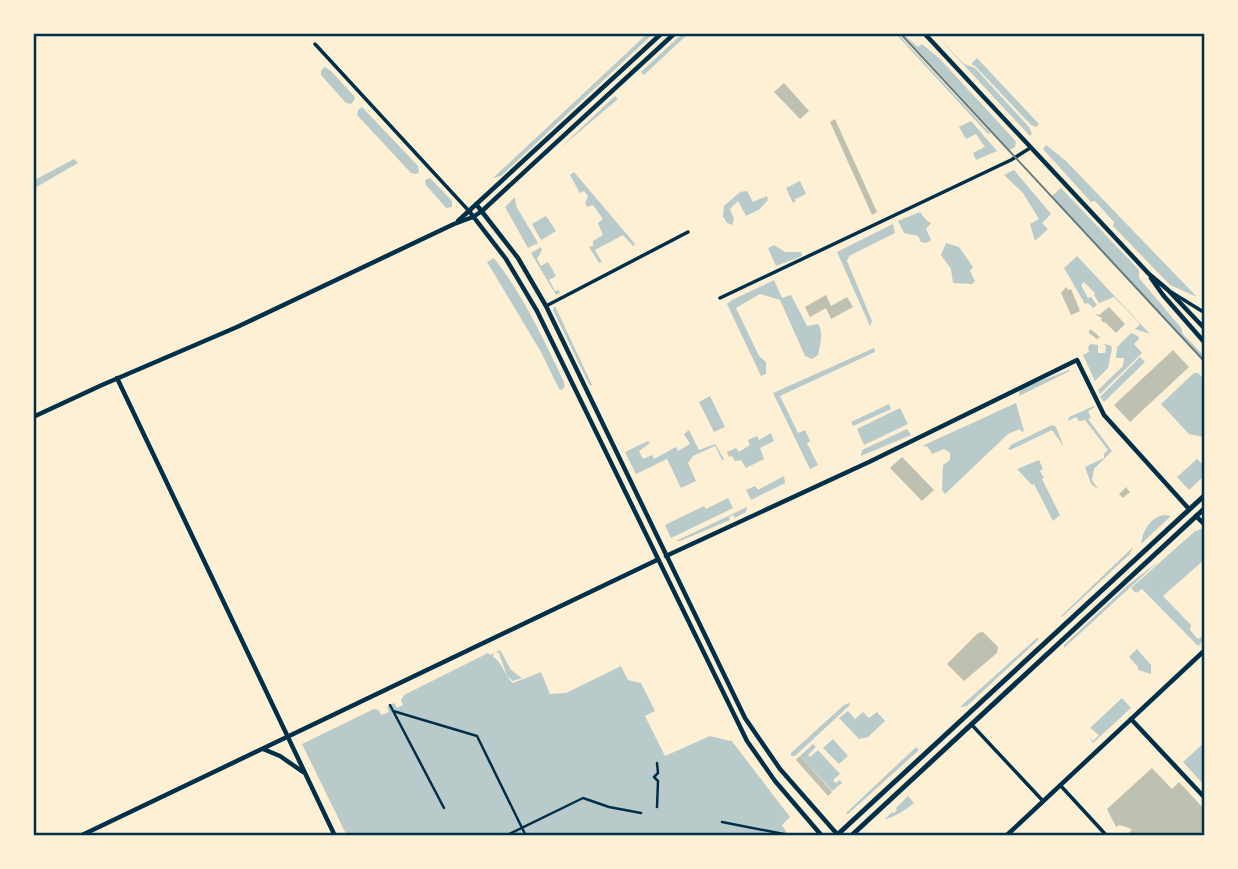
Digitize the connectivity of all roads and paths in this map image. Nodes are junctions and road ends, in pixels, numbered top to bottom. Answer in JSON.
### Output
{"nodes":[{"id":1,"x":662,"y":33,"type":"edge"},
{"id":2,"x":675,"y":33,"type":"edge"},
{"id":3,"x":924,"y":33,"type":"edge"},
{"id":4,"x":315,"y":44,"type":"dead end"},
{"id":5,"x":1030,"y":148,"type":"junction"},
{"id":6,"x":463,"y":204,"type":"junction"},
{"id":7,"x":476,"y":204,"type":"junction"},
{"id":8,"x":469,"y":211,"type":"junction"},
{"id":9,"x":482,"y":211,"type":"junction"},
{"id":10,"x":473,"y":217,"type":"junction"},
{"id":11,"x":454,"y":223,"type":"junction"},
{"id":12,"x":688,"y":232,"type":"dead end"},
{"id":13,"x":1149,"y":275,"type":"junction"},
{"id":14,"x":1168,"y":290,"type":"junction"},
{"id":15,"x":720,"y":298,"type":"dead end"},
{"id":16,"x":546,"y":306,"type":"junction"},
{"id":17,"x":1205,"y":313,"type":"edge"},
{"id":18,"x":1205,"y":329,"type":"edge"},
{"id":19,"x":1205,"y":343,"type":"edge"},
{"id":20,"x":117,"y":378,"type":"junction"},
{"id":21,"x":33,"y":417,"type":"edge"},
{"id":22,"x":1205,"y":495,"type":"edge"},
{"id":23,"x":1205,"y":508,"type":"edge"},
{"id":24,"x":1189,"y":509,"type":"junction"},
{"id":25,"x":1196,"y":516,"type":"junction"},
{"id":26,"x":1205,"y":525,"type":"edge"},
{"id":27,"x":666,"y":556,"type":"junction"},
{"id":28,"x":657,"y":560,"type":"junction"},
{"id":29,"x":1205,"y":650,"type":"edge"},
{"id":30,"x":390,"y":705,"type":"dead end"},
{"id":31,"x":393,"y":711,"type":"junction"},
{"id":32,"x":964,"y":717,"type":"junction"},
{"id":33,"x":1131,"y":719,"type":"junction"},
{"id":34,"x":971,"y":724,"type":"junction"},
{"id":35,"x":288,"y":736,"type":"junction"},
{"id":36,"x":262,"y":748,"type":"junction"},
{"id":37,"x":657,"y":763,"type":"dead end"},
{"id":38,"x":306,"y":774,"type":"junction"},
{"id":39,"x":1060,"y":785,"type":"junction"},
{"id":40,"x":1205,"y":798,"type":"edge"},
{"id":41,"x":1043,"y":801,"type":"junction"},
{"id":42,"x":657,"y":807,"type":"dead end"},
{"id":43,"x":444,"y":808,"type":"dead end"},
{"id":44,"x":642,"y":813,"type":"dead end"},
{"id":45,"x":722,"y":822,"type":"dead end"},
{"id":46,"x":522,"y":827,"type":"junction"},
{"id":47,"x":789,"y":835,"type":"edge"},
{"id":48,"x":837,"y":835,"type":"edge"},
{"id":49,"x":80,"y":836,"type":"edge"},
{"id":50,"x":335,"y":836,"type":"edge"},
{"id":51,"x":505,"y":836,"type":"edge"},
{"id":52,"x":526,"y":836,"type":"edge"},
{"id":53,"x":821,"y":836,"type":"edge"},
{"id":54,"x":851,"y":836,"type":"edge"},
{"id":55,"x":1006,"y":836,"type":"edge"},
{"id":56,"x":1107,"y":836,"type":"edge"}],
"edges":[{"from":1,"to":7,"type":"main road"},
{"from":2,"to":9,"type":"main road"},
{"from":3,"to":5,"type":"main road"},
{"from":4,"to":6,"type":"street"},
{"from":5,"to":13,"type":"main road"},
{"from":5,"to":15,"type":"street"},
{"from":6,"to":7,"type":"street"},
{"from":6,"to":8,"type":"street"},
{"from":7,"to":8,"type":"main road"},
{"from":7,"to":9,"type":"main road"},
{"from":8,"to":10,"type":"main road"},
{"from":8,"to":11,"type":"main road"},
{"from":9,"to":10,"type":"main road"},
{"from":9,"to":16,"type":"main road"},
{"from":10,"to":11,"type":"main road"},
{"from":10,"to":28,"type":"main road"},
{"from":11,"to":20,"type":"main road"},
{"from":12,"to":16,"type":"street"},
{"from":13,"to":14,"type":"main road"},
{"from":13,"to":19,"type":"main road"},
{"from":14,"to":17,"type":"street"},
{"from":14,"to":18,"type":"main road"},
{"from":16,"to":27,"type":"main road"},
{"from":20,"to":21,"type":"main road"},
{"from":20,"to":35,"type":"main road"},
{"from":22,"to":24,"type":"main road"},
{"from":23,"to":25,"type":"main road"},
{"from":24,"to":25,"type":"main road"},
{"from":24,"to":27,"type":"main road"},
{"from":24,"to":32,"type":"main road"},
{"from":25,"to":26,"type":"main road"},
{"from":25,"to":34,"type":"main road"},
{"from":27,"to":28,"type":"main road"},
{"from":27,"to":48,"type":"main road"},
{"from":28,"to":35,"type":"main road"},
{"from":28,"to":53,"type":"main road"},
{"from":29,"to":33,"type":"main road"},
{"from":30,"to":31,"type":"street"},
{"from":31,"to":43,"type":"street"},
{"from":31,"to":46,"type":"street"},
{"from":32,"to":34,"type":"main road"},
{"from":32,"to":48,"type":"main road"},
{"from":33,"to":39,"type":"main road"},
{"from":33,"to":40,"type":"main road"},
{"from":34,"to":41,"type":"street"},
{"from":34,"to":54,"type":"main road"},
{"from":35,"to":36,"type":"main road"},
{"from":35,"to":38,"type":"main road"},
{"from":36,"to":38,"type":"main road"},
{"from":36,"to":49,"type":"main road"},
{"from":37,"to":42,"type":"street"},
{"from":38,"to":50,"type":"main road"},
{"from":39,"to":41,"type":"main road"},
{"from":39,"to":56,"type":"street"},
{"from":41,"to":55,"type":"main road"},
{"from":44,"to":46,"type":"street"},
{"from":45,"to":47,"type":"street"},
{"from":46,"to":51,"type":"street"},
{"from":46,"to":52,"type":"street"}]}
